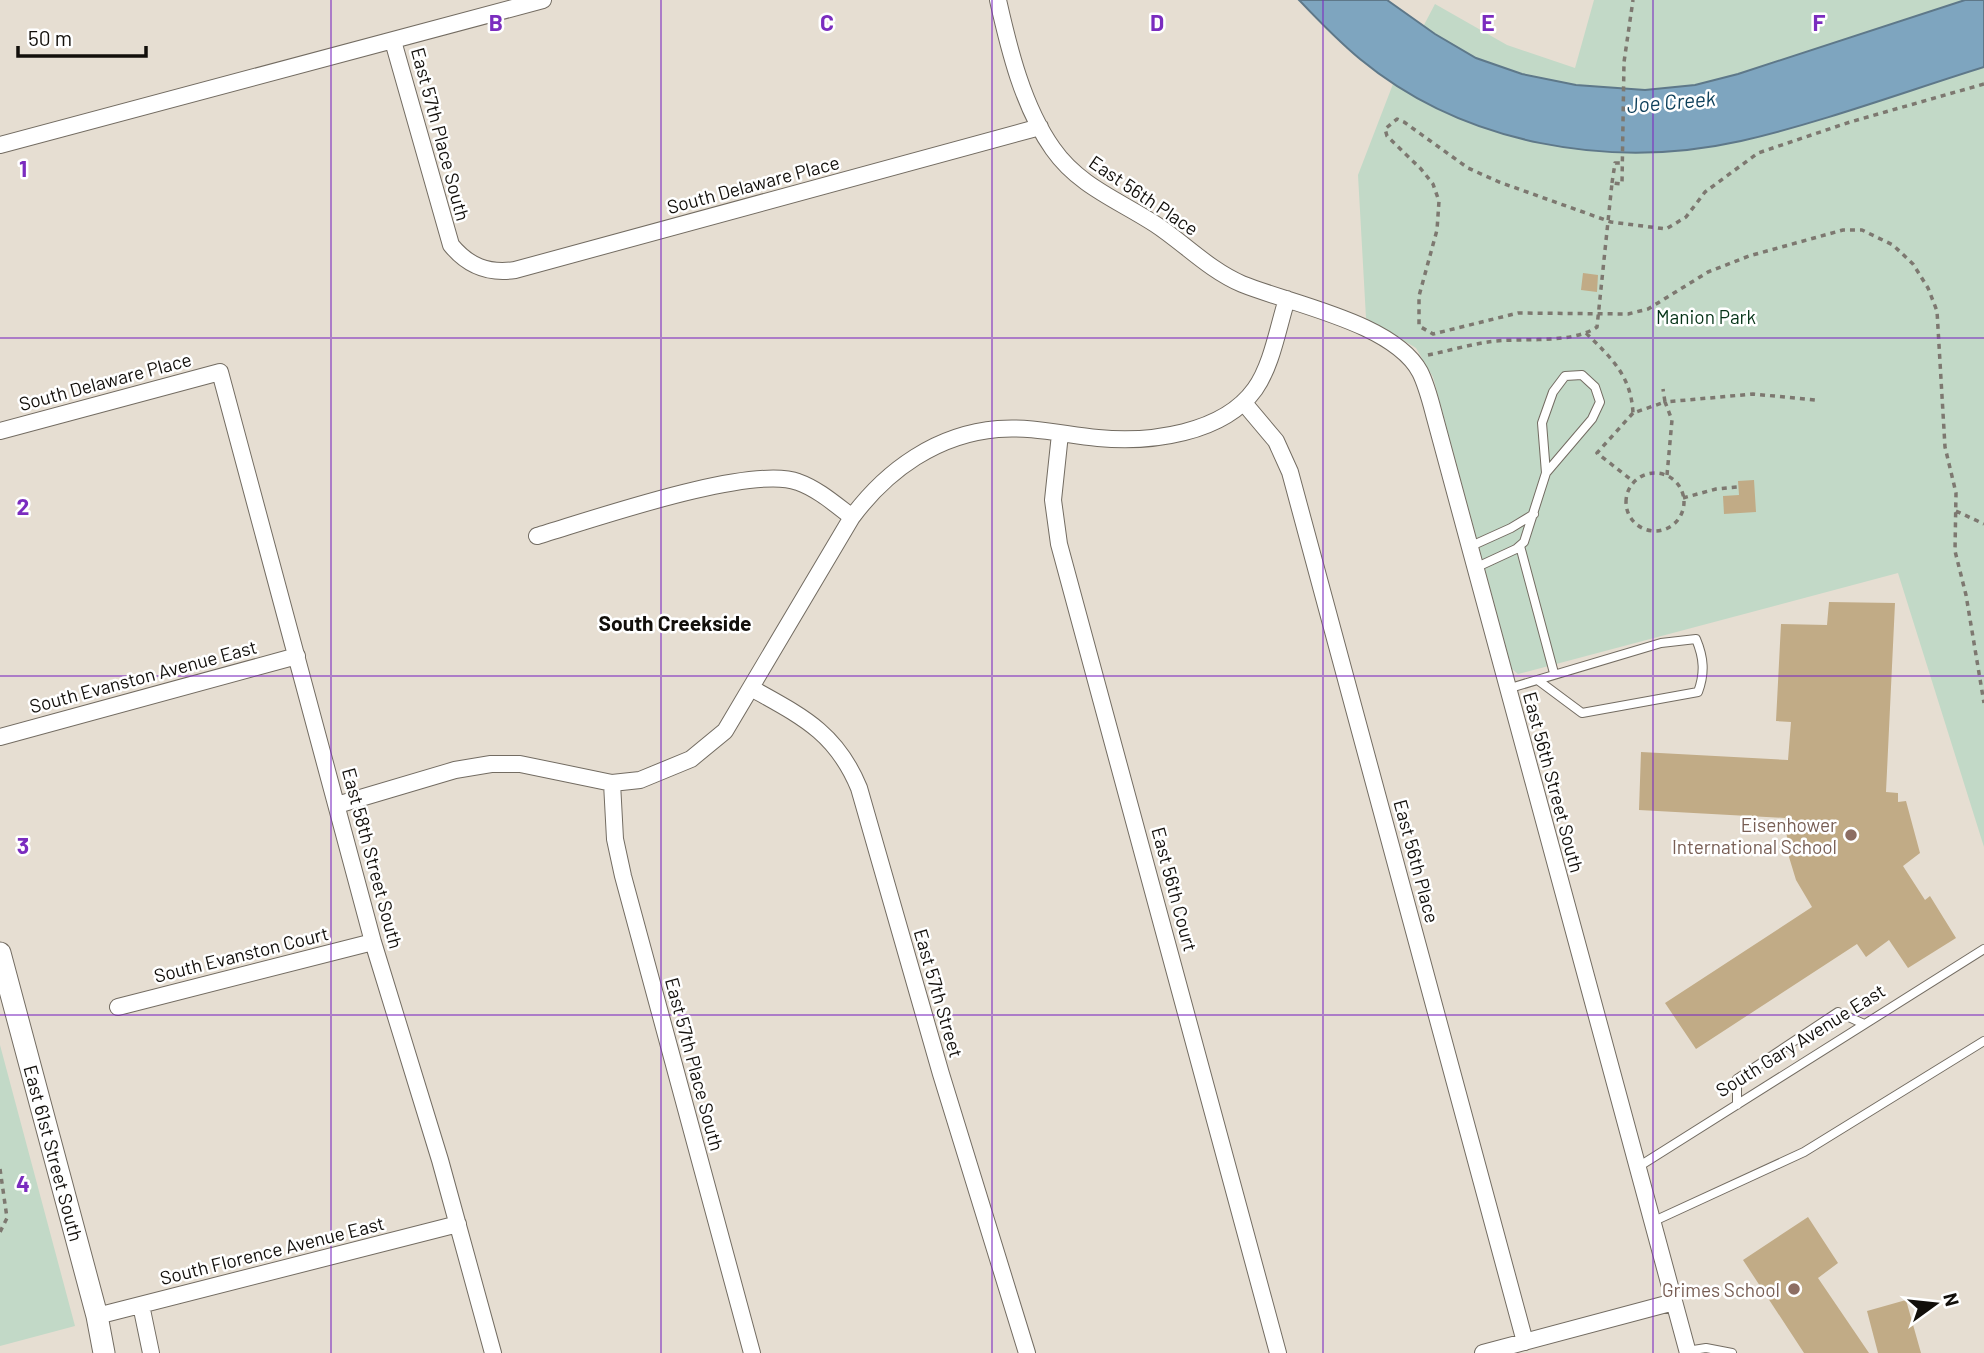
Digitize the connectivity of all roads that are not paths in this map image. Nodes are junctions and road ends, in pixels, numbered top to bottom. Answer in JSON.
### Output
{"nodes":[{"id":1,"x":543,"y":0,"type":"edge"},
{"id":2,"x":998,"y":0,"type":"edge"},
{"id":3,"x":393,"y":41,"type":"junction"},
{"id":4,"x":1040,"y":127,"type":"junction"},
{"id":5,"x":0,"y":145,"type":"edge"},
{"id":6,"x":476,"y":266,"type":"joint"},
{"id":7,"x":1287,"y":299,"type":"junction"},
{"id":8,"x":220,"y":372,"type":"joint"},
{"id":9,"x":1244,"y":403,"type":"junction"},
{"id":10,"x":0,"y":431,"type":"edge"},
{"id":11,"x":1060,"y":434,"type":"junction"},
{"id":12,"x":1546,"y":473,"type":"junction"},
{"id":13,"x":1534,"y":514,"type":"junction"},
{"id":14,"x":852,"y":517,"type":"junction"},
{"id":15,"x":537,"y":536,"type":"dead end"},
{"id":16,"x":1520,"y":546,"type":"junction"},
{"id":17,"x":1469,"y":547,"type":"junction"},
{"id":18,"x":1475,"y":568,"type":"junction"},
{"id":19,"x":297,"y":656,"type":"junction"},
{"id":20,"x":1554,"y":673,"type":"junction"},
{"id":21,"x":1539,"y":681,"type":"junction"},
{"id":22,"x":751,"y":688,"type":"junction"},
{"id":23,"x":1507,"y":689,"type":"junction"},
{"id":24,"x":0,"y":737,"type":"edge"},
{"id":25,"x":612,"y":783,"type":"junction"},
{"id":26,"x":337,"y":805,"type":"junction"},
{"id":27,"x":373,"y":942,"type":"junction"},
{"id":28,"x":1984,"y":949,"type":"edge"},
{"id":29,"x":0,"y":953,"type":"edge"},
{"id":30,"x":118,"y":1007,"type":"dead end"},
{"id":31,"x":1864,"y":1024,"type":"junction"},
{"id":32,"x":1984,"y":1041,"type":"edge"},
{"id":33,"x":1737,"y":1105,"type":"junction"},
{"id":34,"x":1637,"y":1167,"type":"junction"},
{"id":35,"x":1653,"y":1222,"type":"junction"},
{"id":36,"x":458,"y":1224,"type":"junction"},
{"id":37,"x":1674,"y":1302,"type":"junction"},
{"id":38,"x":141,"y":1305,"type":"junction"},
{"id":39,"x":97,"y":1316,"type":"junction"},
{"id":40,"x":1525,"y":1342,"type":"junction"},
{"id":41,"x":1687,"y":1352,"type":"edge"},
{"id":42,"x":104,"y":1353,"type":"edge"},
{"id":43,"x":151,"y":1353,"type":"edge"},
{"id":44,"x":493,"y":1353,"type":"edge"},
{"id":45,"x":752,"y":1353,"type":"edge"},
{"id":46,"x":1027,"y":1353,"type":"edge"},
{"id":47,"x":1278,"y":1353,"type":"edge"},
{"id":48,"x":1483,"y":1353,"type":"edge"},
{"id":49,"x":1732,"y":1353,"type":"edge"}],
"edges":[{"from":1,"to":3,"type":"street"},
{"from":2,"to":4,"type":"street","name":"East 56th Place"},
{"from":3,"to":5,"type":"street"},
{"from":3,"to":6,"type":"street","name":"East 57th Place South"},
{"from":4,"to":6,"type":"street","name":"South Delaware Place"},
{"from":4,"to":7,"type":"street","name":"East 56th Place"},
{"from":7,"to":9,"type":"street"},
{"from":7,"to":17,"type":"street","name":"East 56th Street South"},
{"from":8,"to":10,"type":"street","name":"South Delaware Place"},
{"from":8,"to":19,"type":"street","name":"East 58th Street South"},
{"from":9,"to":11,"type":"street"},
{"from":9,"to":40,"type":"street","name":"East 56th Place"},
{"from":11,"to":14,"type":"street"},
{"from":11,"to":47,"type":"street","name":"East 56th Court"},
{"from":12,"to":12,"type":"lane"},
{"from":12,"to":13,"type":"lane"},
{"from":13,"to":16,"type":"lane"},
{"from":13,"to":17,"type":"lane"},
{"from":14,"to":15,"type":"street"},
{"from":14,"to":22,"type":"street"},
{"from":16,"to":18,"type":"lane"},
{"from":16,"to":20,"type":"lane"},
{"from":17,"to":18,"type":"street","name":"East 56th Street South"},
{"from":18,"to":23,"type":"street","name":"East 56th Street South"},
{"from":19,"to":24,"type":"street","name":"South Evanston Avenue East"},
{"from":19,"to":26,"type":"street","name":"East 58th Street South"},
{"from":20,"to":21,"type":"lane"},
{"from":20,"to":21,"type":"lane"},
{"from":21,"to":23,"type":"lane"},
{"from":22,"to":25,"type":"street"},
{"from":22,"to":46,"type":"street","name":"East 57th Street"},
{"from":23,"to":34,"type":"street","name":"East 56th Street South"},
{"from":25,"to":26,"type":"street"},
{"from":25,"to":45,"type":"street","name":"East 57th Place South"},
{"from":26,"to":27,"type":"street","name":"East 58th Street South"},
{"from":27,"to":30,"type":"street","name":"South Evanston Court"},
{"from":27,"to":36,"type":"street","name":"East 58th Street South"},
{"from":28,"to":31,"type":"lane","name":"South Gary Avenue East"},
{"from":29,"to":39,"type":"street","name":"East 61st Street South"},
{"from":31,"to":33,"type":"lane","name":"South Gary Avenue East"},
{"from":31,"to":33,"type":"lane"},
{"from":32,"to":35,"type":"lane"},
{"from":33,"to":34,"type":"lane","name":"South Gary Avenue East"},
{"from":34,"to":35,"type":"street","name":"East 56th Street South"},
{"from":35,"to":37,"type":"street","name":"East 56th Street South"},
{"from":36,"to":38,"type":"street","name":"South Florence Avenue East"},
{"from":36,"to":44,"type":"street","name":"East 58th Street South"},
{"from":37,"to":40,"type":"street"},
{"from":37,"to":41,"type":"street","name":"East 56th Street South"},
{"from":38,"to":39,"type":"street","name":"South Florence Avenue East"},
{"from":38,"to":43,"type":"street"},
{"from":39,"to":42,"type":"street","name":"East 61st Street South"},
{"from":40,"to":48,"type":"street"},
{"from":41,"to":49,"type":"lane"}]}
